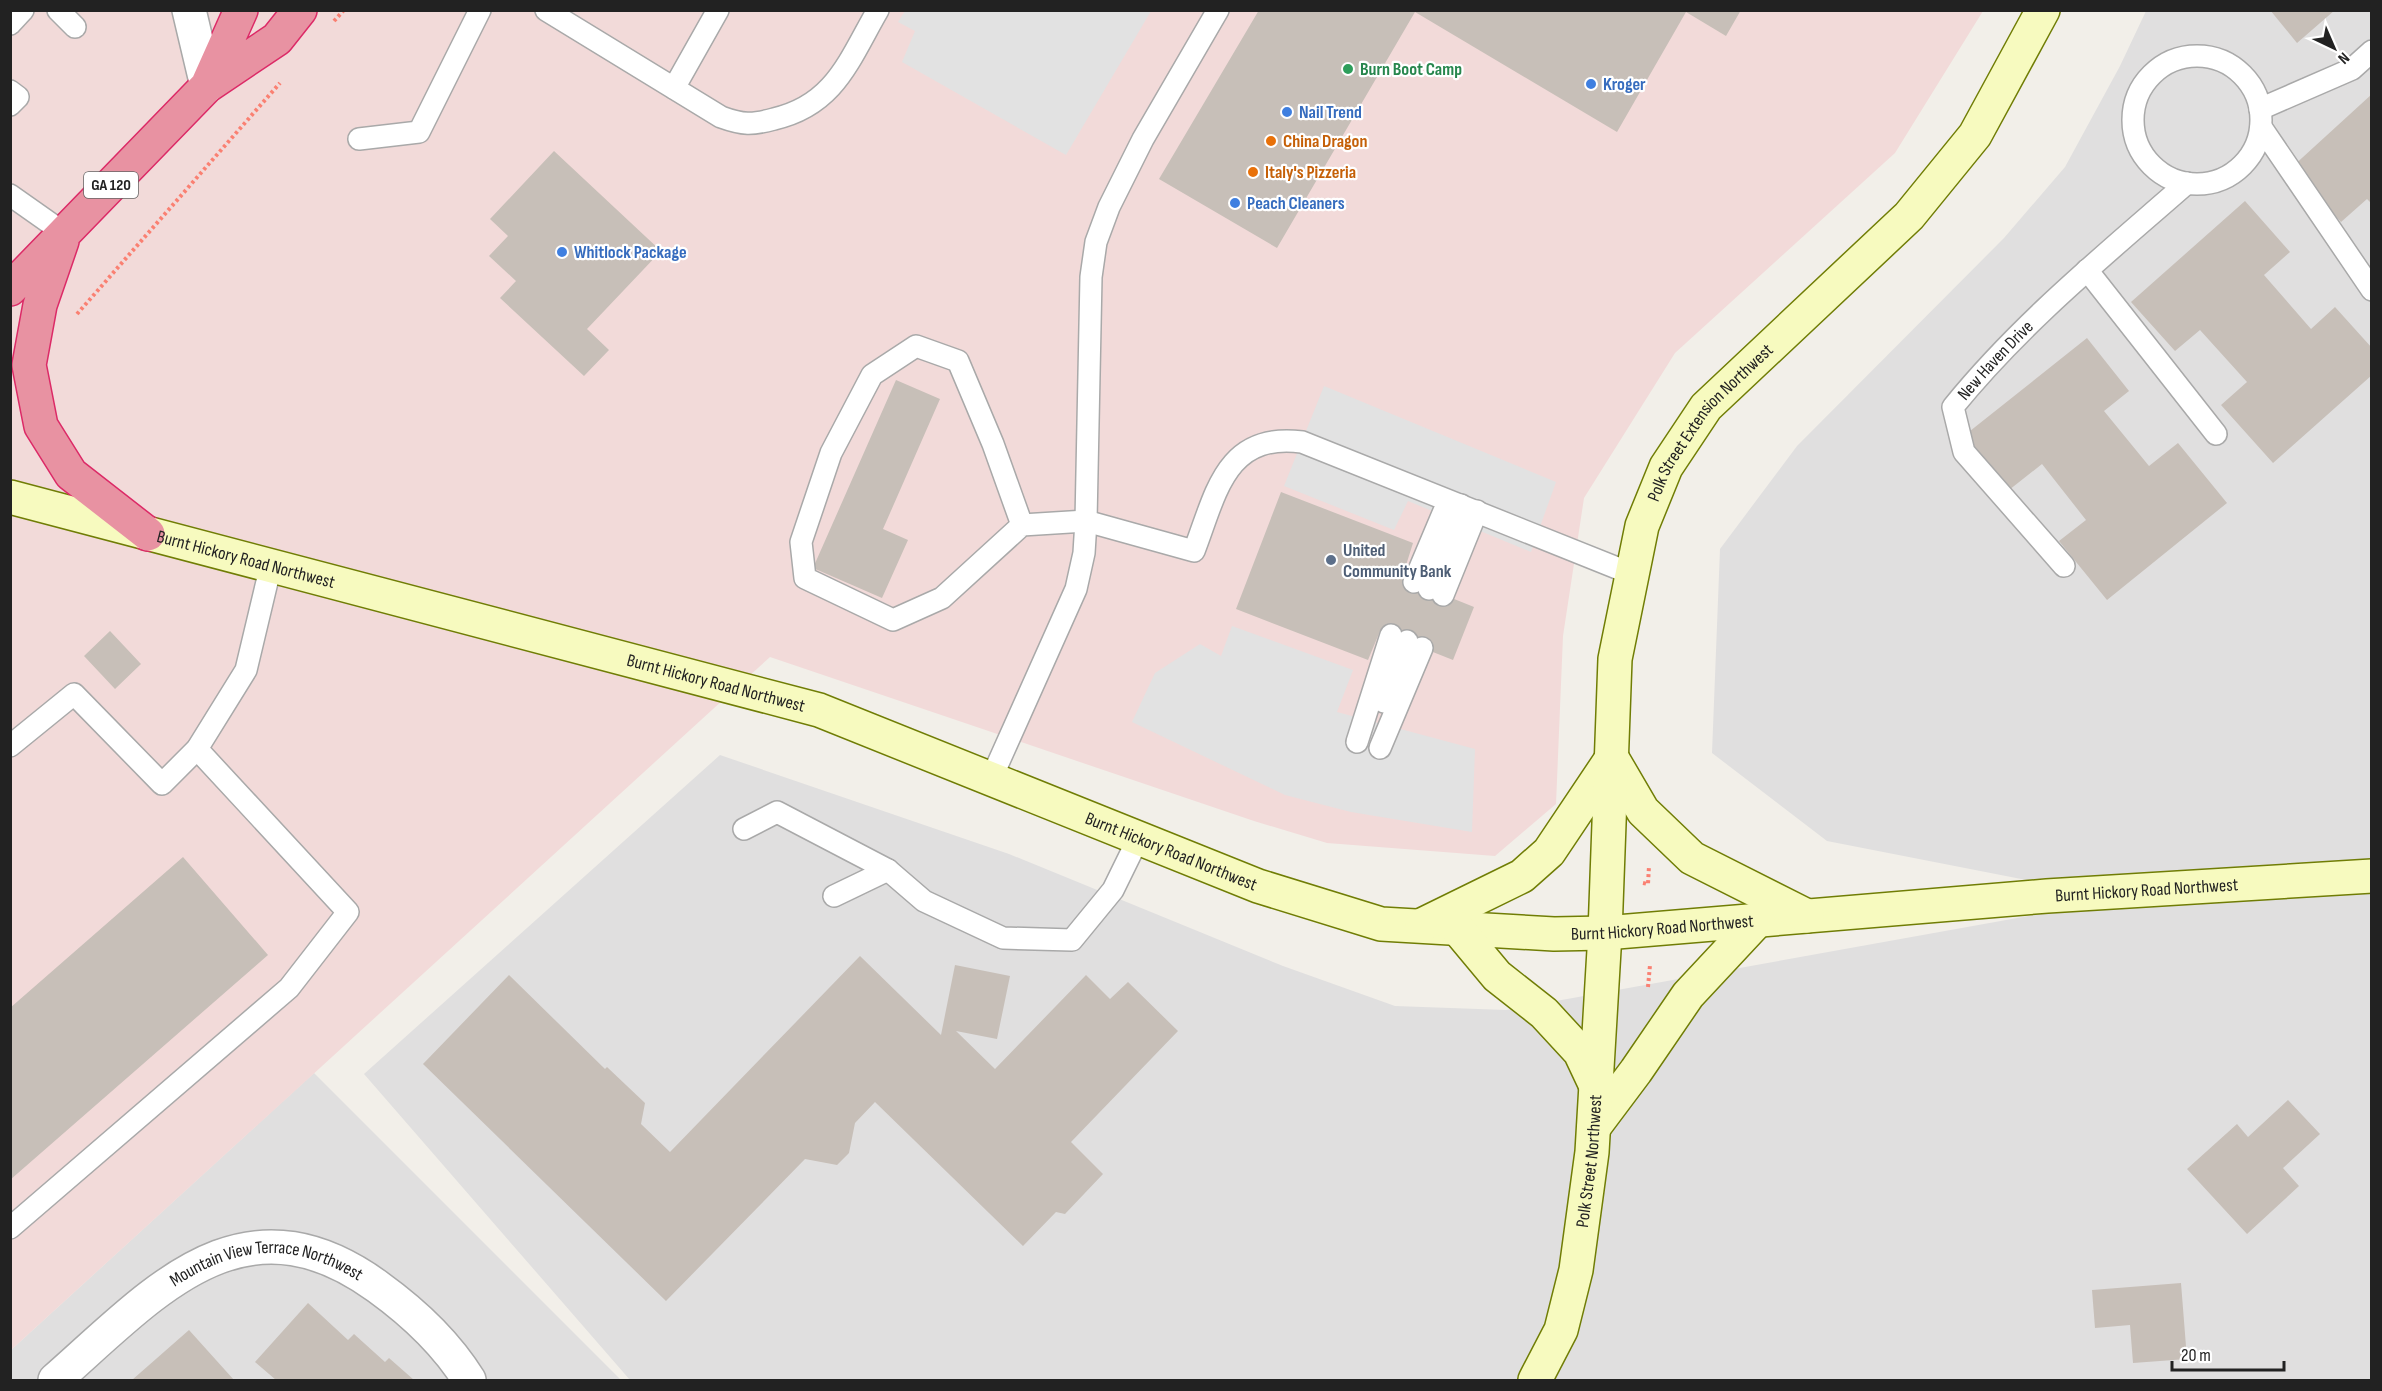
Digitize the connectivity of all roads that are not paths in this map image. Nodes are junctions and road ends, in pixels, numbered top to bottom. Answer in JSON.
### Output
{"nodes":[{"id":1,"x":23,"y":10,"type":"edge"},
{"id":2,"x":58,"y":10,"type":"edge"},
{"id":3,"x":189,"y":10,"type":"edge"},
{"id":4,"x":242,"y":10,"type":"edge"},
{"id":5,"x":300,"y":10,"type":"edge"},
{"id":6,"x":480,"y":10,"type":"edge"},
{"id":7,"x":546,"y":10,"type":"edge"},
{"id":8,"x":718,"y":10,"type":"edge"},
{"id":9,"x":878,"y":10,"type":"edge"},
{"id":10,"x":1218,"y":10,"type":"edge"},
{"id":11,"x":2043,"y":10,"type":"edge"},
{"id":12,"x":10,"y":24,"type":"edge"},
{"id":13,"x":75,"y":27,"type":"dead end"},
{"id":14,"x":2372,"y":51,"type":"edge"},
{"id":15,"x":207,"y":86,"type":"junction"},
{"id":16,"x":674,"y":88,"type":"junction"},
{"id":17,"x":10,"y":91,"type":"edge"},
{"id":18,"x":10,"y":105,"type":"edge"},
{"id":19,"x":2261,"y":118,"type":"junction"},
{"id":20,"x":359,"y":139,"type":"dead end"},
{"id":21,"x":2187,"y":183,"type":"junction"},
{"id":22,"x":10,"y":195,"type":"edge"},
{"id":23,"x":64,"y":233,"type":"junction"},
{"id":24,"x":2087,"y":270,"type":"junction"},
{"id":25,"x":10,"y":289,"type":"edge"},
{"id":26,"x":2372,"y":290,"type":"edge"},
{"id":27,"x":2216,"y":434,"type":"dead end"},
{"id":28,"x":10,"y":497,"type":"edge"},
{"id":29,"x":1463,"y":506,"type":"junction"},
{"id":30,"x":1086,"y":521,"type":"junction"},
{"id":31,"x":1022,"y":525,"type":"junction"},
{"id":32,"x":148,"y":534,"type":"junction"},
{"id":33,"x":271,"y":565,"type":"junction"},
{"id":34,"x":2064,"y":566,"type":"dead end"},
{"id":35,"x":1632,"y":574,"type":"junction"},
{"id":36,"x":1407,"y":642,"type":"joint"},
{"id":37,"x":10,"y":746,"type":"edge"},
{"id":38,"x":197,"y":749,"type":"junction"},
{"id":39,"x":1612,"y":758,"type":"junction"},
{"id":40,"x":991,"y":779,"type":"junction"},
{"id":41,"x":744,"y":829,"type":"dead end"},
{"id":42,"x":1139,"y":837,"type":"junction"},
{"id":43,"x":888,"y":870,"type":"junction"},
{"id":44,"x":2372,"y":876,"type":"edge"},
{"id":45,"x":834,"y":896,"type":"dead end"},
{"id":46,"x":1807,"y":916,"type":"junction"},
{"id":47,"x":1758,"y":920,"type":"junction"},
{"id":48,"x":1420,"y":926,"type":"junction"},
{"id":49,"x":1457,"y":928,"type":"junction"},
{"id":50,"x":1605,"y":933,"type":"junction"},
{"id":51,"x":1596,"y":1086,"type":"junction"},
{"id":52,"x":1594,"y":1127,"type":"junction"},
{"id":53,"x":10,"y":1228,"type":"edge"},
{"id":54,"x":55,"y":1380,"type":"edge"},
{"id":55,"x":469,"y":1380,"type":"edge"},
{"id":56,"x":1535,"y":1380,"type":"edge"}],
"edges":[{"from":1,"to":12,"type":"lane"},
{"from":2,"to":13,"type":"lane"},
{"from":3,"to":15,"type":"street"},
{"from":4,"to":15,"type":"highway","number":"GA 120"},
{"from":5,"to":15,"type":"highway","number":"GA 120"},
{"from":6,"to":20,"type":"lane"},
{"from":7,"to":16,"type":"lane"},
{"from":8,"to":16,"type":"lane"},
{"from":9,"to":16,"type":"lane"},
{"from":10,"to":30,"type":"lane"},
{"from":11,"to":35,"type":"street","name":"Polk Street Extension Northwest"},
{"from":14,"to":19,"type":"lane"},
{"from":15,"to":23,"type":"highway","number":"GA 120"},
{"from":17,"to":18,"type":"lane"},
{"from":19,"to":21,"type":"lane"},
{"from":19,"to":21,"type":"lane"},
{"from":19,"to":26,"type":"lane"},
{"from":21,"to":24,"type":"lane","name":"New Haven Drive"},
{"from":22,"to":23,"type":"lane"},
{"from":23,"to":25,"type":"highway","number":"GA 120"},
{"from":23,"to":32,"type":"highway"},
{"from":24,"to":27,"type":"lane"},
{"from":24,"to":34,"type":"lane","name":"New Haven Drive"},
{"from":28,"to":32,"type":"street","name":"Burnt Hickory Road Northwest"},
{"from":29,"to":29,"type":"lane"},
{"from":29,"to":30,"type":"lane"},
{"from":29,"to":35,"type":"lane"},
{"from":30,"to":31,"type":"lane"},
{"from":30,"to":40,"type":"lane"},
{"from":31,"to":31,"type":"lane"},
{"from":32,"to":33,"type":"street","name":"Burnt Hickory Road Northwest"},
{"from":33,"to":38,"type":"lane"},
{"from":33,"to":40,"type":"street","name":"Burnt Hickory Road Northwest"},
{"from":35,"to":39,"type":"street","name":"Polk Street Extension Northwest"},
{"from":36,"to":36,"type":"lane"},
{"from":37,"to":38,"type":"lane"},
{"from":38,"to":53,"type":"lane"},
{"from":39,"to":46,"type":"street"},
{"from":39,"to":48,"type":"street"},
{"from":39,"to":50,"type":"street","name":"Polk Street Extension Northwest"},
{"from":40,"to":42,"type":"street","name":"Burnt Hickory Road Northwest"},
{"from":41,"to":43,"type":"lane"},
{"from":42,"to":43,"type":"lane"},
{"from":42,"to":48,"type":"street","name":"Burnt Hickory Road Northwest"},
{"from":43,"to":45,"type":"lane"},
{"from":44,"to":46,"type":"street","name":"Burnt Hickory Road Northwest"},
{"from":46,"to":47,"type":"street","name":"Burnt Hickory Road Northwest"},
{"from":47,"to":50,"type":"street","name":"Burnt Hickory Road Northwest"},
{"from":47,"to":52,"type":"street"},
{"from":48,"to":49,"type":"street","name":"Burnt Hickory Road Northwest"},
{"from":49,"to":50,"type":"street","name":"Burnt Hickory Road Northwest"},
{"from":49,"to":51,"type":"street"},
{"from":50,"to":51,"type":"street","name":"Polk Street Northwest"},
{"from":51,"to":52,"type":"street","name":"Polk Street Northwest"},
{"from":52,"to":56,"type":"street","name":"Polk Street Northwest"},
{"from":54,"to":55,"type":"street","name":"Mountain View Terrace Northwest"}]}
